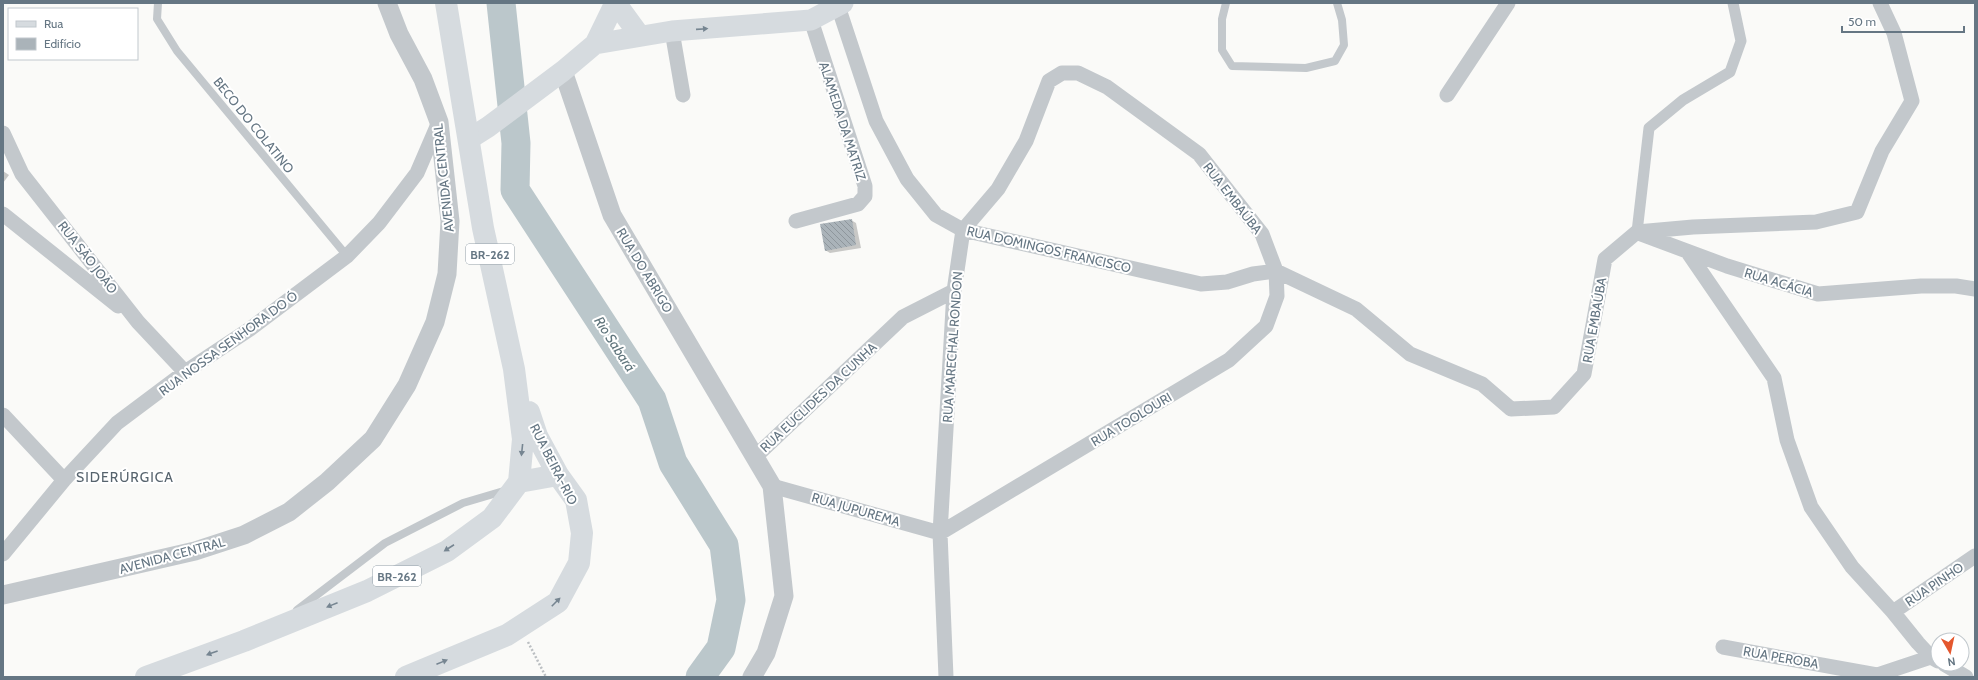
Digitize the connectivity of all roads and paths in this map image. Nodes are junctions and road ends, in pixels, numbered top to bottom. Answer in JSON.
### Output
{"nodes":[{"id":1,"x":158,"y":3,"type":"edge"},
{"id":2,"x":387,"y":3,"type":"edge"},
{"id":3,"x":446,"y":3,"type":"edge"},
{"id":4,"x":616,"y":3,"type":"edge"},
{"id":5,"x":1226,"y":3,"type":"edge"},
{"id":6,"x":1337,"y":3,"type":"edge"},
{"id":7,"x":1508,"y":3,"type":"edge"},
{"id":8,"x":1733,"y":3,"type":"edge"},
{"id":9,"x":1880,"y":3,"type":"edge"},
{"id":10,"x":841,"y":5,"type":"edge"},
{"id":11,"x":811,"y":20,"type":"junction"},
{"id":12,"x":672,"y":31,"type":"junction"},
{"id":13,"x":640,"y":36,"type":"junction"},
{"id":14,"x":595,"y":44,"type":"junction"},
{"id":15,"x":563,"y":71,"type":"junction"},
{"id":16,"x":683,"y":95,"type":"dead end"},
{"id":17,"x":1447,"y":96,"type":"dead end"},
{"id":18,"x":439,"y":122,"type":"junction"},
{"id":19,"x":3,"y":133,"type":"edge"},
{"id":20,"x":469,"y":139,"type":"junction"},
{"id":21,"x":3,"y":214,"type":"edge"},
{"id":22,"x":796,"y":221,"type":"dead end"},
{"id":23,"x":964,"y":230,"type":"junction"},
{"id":24,"x":1637,"y":232,"type":"junction"},
{"id":25,"x":1687,"y":251,"type":"junction"},
{"id":26,"x":346,"y":256,"type":"junction"},
{"id":27,"x":1276,"y":271,"type":"junction"},
{"id":28,"x":1975,"y":289,"type":"edge"},
{"id":29,"x":954,"y":291,"type":"junction"},
{"id":30,"x":138,"y":322,"type":"junction"},
{"id":31,"x":514,"y":369,"type":"junction"},
{"id":32,"x":185,"y":372,"type":"junction"},
{"id":33,"x":3,"y":415,"type":"edge"},
{"id":34,"x":756,"y":456,"type":"junction"},
{"id":35,"x":558,"y":474,"type":"junction"},
{"id":36,"x":64,"y":480,"type":"junction"},
{"id":37,"x":516,"y":485,"type":"junction"},
{"id":38,"x":772,"y":486,"type":"junction"},
{"id":39,"x":940,"y":532,"type":"junction"},
{"id":40,"x":3,"y":554,"type":"edge"},
{"id":41,"x":1975,"y":556,"type":"edge"},
{"id":42,"x":3,"y":595,"type":"edge"},
{"id":43,"x":1893,"y":612,"type":"junction"},
{"id":44,"x":520,"y":627,"type":"junction"},
{"id":45,"x":271,"y":630,"type":"junction"},
{"id":46,"x":1722,"y":647,"type":"dead end"},
{"id":47,"x":1930,"y":654,"type":"edge"},
{"id":48,"x":1930,"y":662,"type":"edge"},
{"id":49,"x":146,"y":677,"type":"edge"},
{"id":50,"x":406,"y":677,"type":"edge"},
{"id":51,"x":546,"y":677,"type":"edge"},
{"id":52,"x":752,"y":677,"type":"edge"},
{"id":53,"x":946,"y":677,"type":"edge"}],
"edges":[{"from":1,"to":26,"type":"lane","name":"BECO DO COLATINO"},
{"from":2,"to":18,"type":"street","name":"AVENIDA CENTRAL"},
{"from":3,"to":20,"type":"main road","number":"BR-262"},
{"from":4,"to":13,"type":"main road"},
{"from":4,"to":14,"type":"main road"},
{"from":5,"to":6,"type":"lane"},
{"from":7,"to":17,"type":"street"},
{"from":8,"to":24,"type":"street"},
{"from":9,"to":24,"type":"street"},
{"from":10,"to":11,"type":"main road"},
{"from":10,"to":23,"type":"street","name":"RUA DOMINGOS FRANCISCO"},
{"from":12,"to":11,"type":"main road","one_way":true},
{"from":11,"to":22,"type":"street","name":"ALAMEDA DA MATRIZ"},
{"from":12,"to":13,"type":"main road"},
{"from":12,"to":16,"type":"street"},
{"from":13,"to":14,"type":"main road"},
{"from":14,"to":15,"type":"main road"},
{"from":15,"to":20,"type":"main road"},
{"from":15,"to":34,"type":"street","name":"RUA DO ABRIGO"},
{"from":18,"to":26,"type":"street","name":"RUA NOSSA SENHORA DO Ó"},
{"from":18,"to":42,"type":"street","name":"AVENIDA CENTRAL"},
{"from":19,"to":30,"type":"street","name":"RUA SÃO JOÃO"},
{"from":20,"to":31,"type":"main road","number":"BR-262"},
{"from":21,"to":30,"type":"street"},
{"from":23,"to":27,"type":"street","name":"RUA DOMINGOS FRANCISCO"},
{"from":23,"to":27,"type":"street","name":"RUA EMBAÚBA"},
{"from":23,"to":29,"type":"street","name":"RUA MARECHAL RONDON"},
{"from":24,"to":25,"type":"street","name":"RUA ACÁCIA"},
{"from":24,"to":27,"type":"street","name":"RUA EMBAÚBA"},
{"from":25,"to":28,"type":"street","name":"RUA ACÁCIA"},
{"from":25,"to":43,"type":"street"},
{"from":26,"to":32,"type":"street","name":"RUA NOSSA SENHORA DO Ó"},
{"from":27,"to":39,"type":"street","name":"RUA TOOLOURI"},
{"from":29,"to":34,"type":"street","name":"RUA EUCLIDES DA CUNHA"},
{"from":29,"to":39,"type":"street","name":"RUA MARECHAL RONDON"},
{"from":30,"to":32,"type":"street","name":"RUA SÃO JOÃO"},
{"from":31,"to":35,"type":"main road","name":"RUA BEIRA-RIO","number":"BR-262"},
{"from":31,"to":37,"type":"main road","number":"BR-262","one_way":true},
{"from":32,"to":36,"type":"street","name":"RUA NOSSA SENHORA DO Ó"},
{"from":33,"to":36,"type":"street"},
{"from":34,"to":38,"type":"street","name":"RUA EUCLIDES DA CUNHA"},
{"from":35,"to":37,"type":"main road"},
{"from":44,"to":35,"type":"main road","name":"RUA BEIRA-RIO","number":"BR-262","one_way":true},
{"from":36,"to":40,"type":"street","name":"RUA NOSSA SENHORA DO Ó"},
{"from":37,"to":45,"type":"lane"},
{"from":37,"to":45,"type":"main road","number":"BR-262","one_way":true},
{"from":38,"to":39,"type":"street","name":"RUA JUPUREMA"},
{"from":38,"to":52,"type":"street","name":"RUA EUCLIDES DA CUNHA"},
{"from":39,"to":53,"type":"street","name":"RUA MARECHAL RONDON"},
{"from":41,"to":43,"type":"street","name":"RUA PINHO"},
{"from":43,"to":47,"type":"street"},
{"from":50,"to":44,"type":"main road","name":"RUA BEIRA-RIO","number":"BR-262","one_way":true},
{"from":44,"to":51,"type":"path"},
{"from":45,"to":49,"type":"main road","number":"BR-262","one_way":true},
{"from":46,"to":48,"type":"street","name":"RUA PEROBA"}]}
